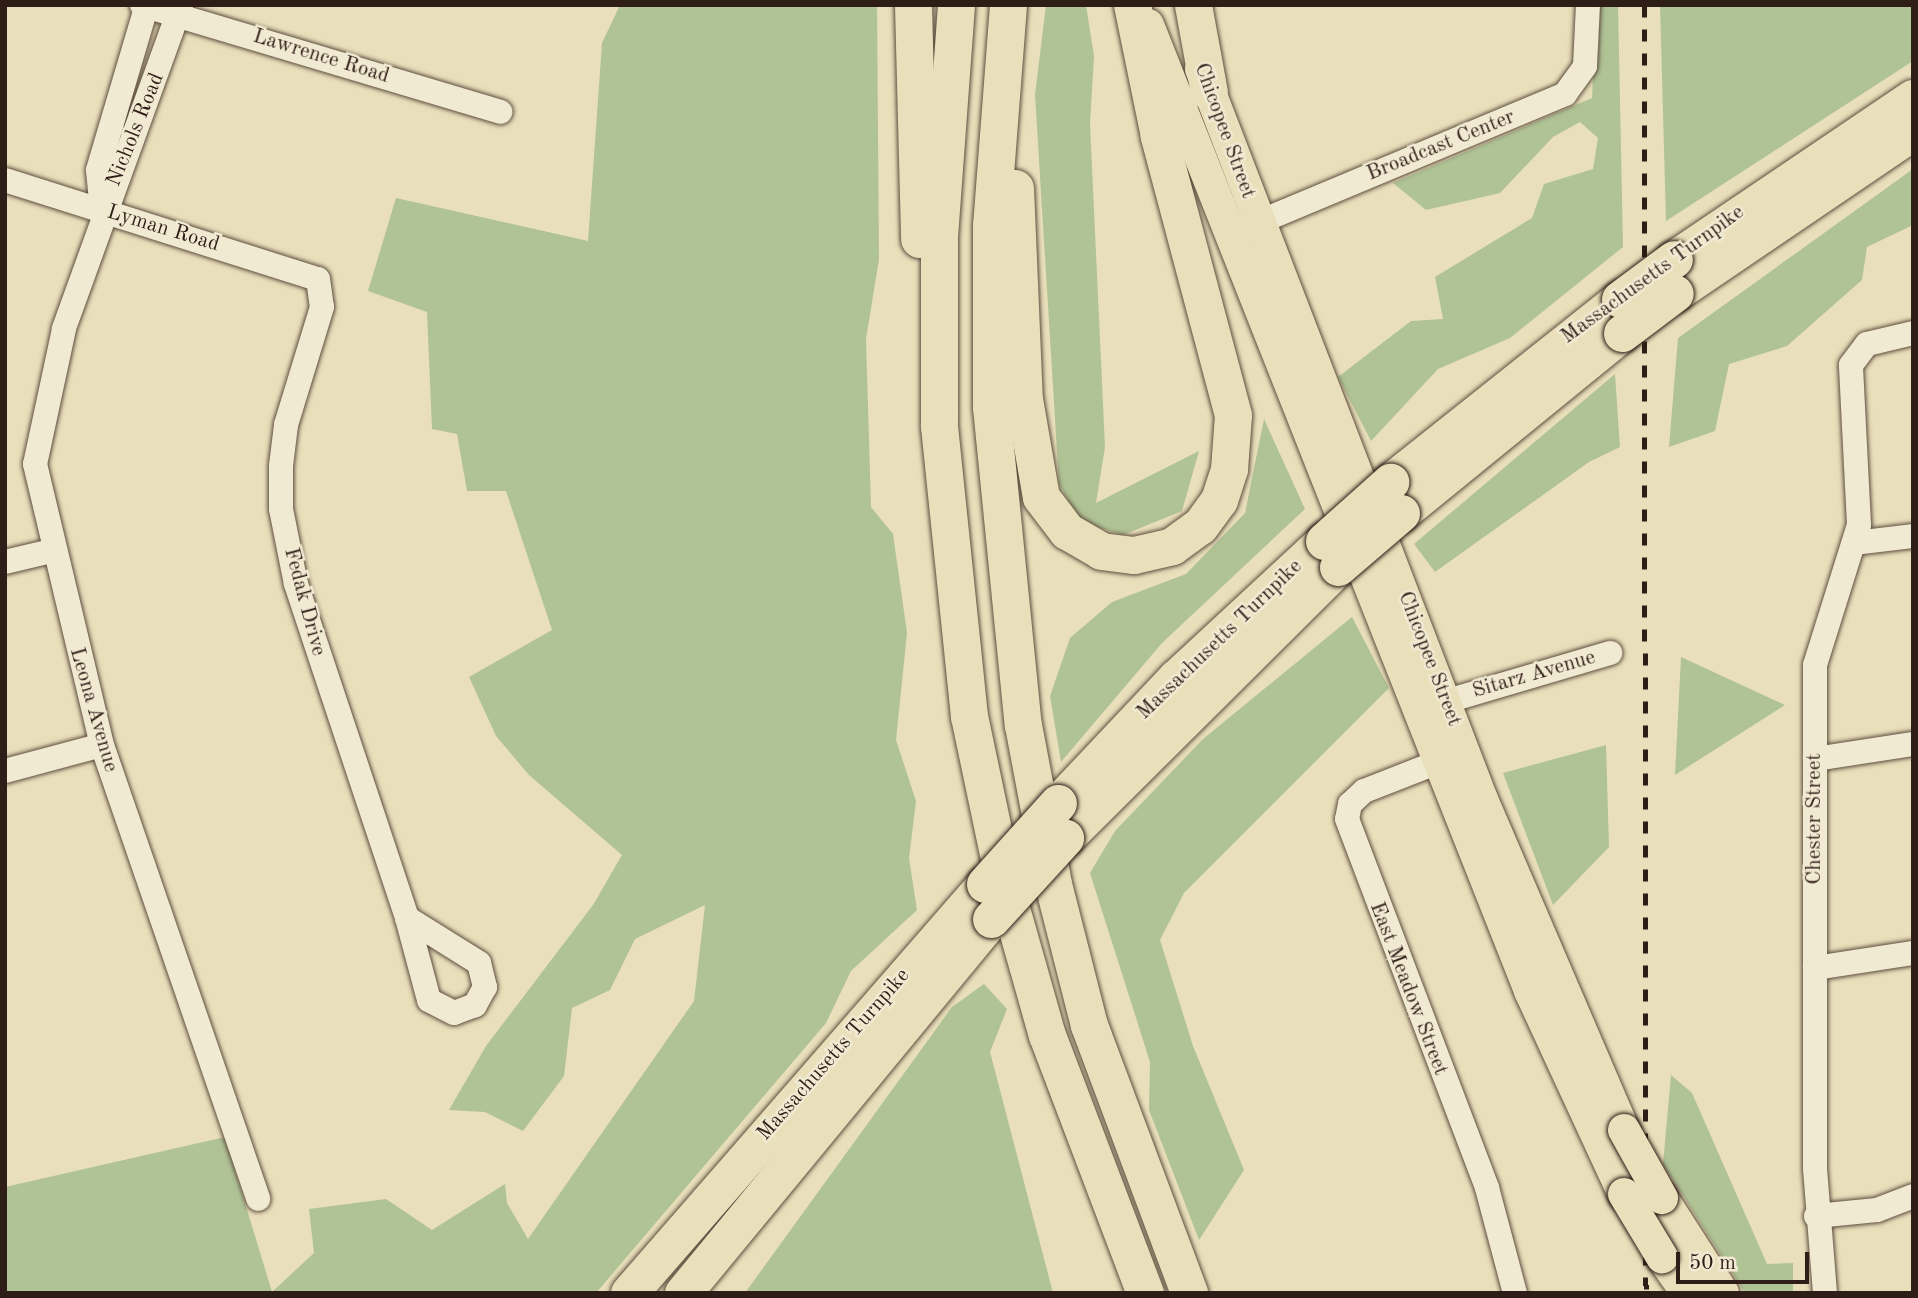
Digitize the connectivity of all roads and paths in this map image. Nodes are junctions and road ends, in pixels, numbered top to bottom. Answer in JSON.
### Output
{"nodes":[{"id":1,"x":913,"y":5,"type":"edge"},
{"id":2,"x":956,"y":5,"type":"edge"},
{"id":3,"x":1009,"y":5,"type":"edge"},
{"id":4,"x":1132,"y":5,"type":"edge"},
{"id":5,"x":1141,"y":5,"type":"edge"},
{"id":6,"x":1178,"y":5,"type":"edge"},
{"id":7,"x":1193,"y":5,"type":"edge"},
{"id":8,"x":1588,"y":5,"type":"edge"},
{"id":9,"x":145,"y":6,"type":"edge"},
{"id":10,"x":180,"y":10,"type":"edge"},
{"id":11,"x":1209,"y":92,"type":"junction"},
{"id":12,"x":1913,"y":98,"type":"edge"},
{"id":13,"x":500,"y":112,"type":"dead end"},
{"id":14,"x":1913,"y":131,"type":"edge"},
{"id":15,"x":5,"y":180,"type":"edge"},
{"id":16,"x":102,"y":211,"type":"junction"},
{"id":17,"x":1258,"y":223,"type":"junction"},
{"id":18,"x":1228,"y":235,"type":"junction"},
{"id":19,"x":1674,"y":276,"type":"junction"},
{"id":20,"x":318,"y":279,"type":"joint"},
{"id":21,"x":1913,"y":333,"type":"edge"},
{"id":22,"x":942,"y":479,"type":"junction"},
{"id":23,"x":1913,"y":536,"type":"edge"},
{"id":24,"x":1855,"y":543,"type":"junction"},
{"id":25,"x":51,"y":551,"type":"junction"},
{"id":26,"x":1331,"y":554,"type":"junction"},
{"id":27,"x":5,"y":562,"type":"edge"},
{"id":28,"x":1610,"y":653,"type":"dead end"},
{"id":29,"x":1432,"y":705,"type":"junction"},
{"id":30,"x":1913,"y":744,"type":"edge"},
{"id":31,"x":102,"y":745,"type":"junction"},
{"id":32,"x":1451,"y":757,"type":"junction"},
{"id":33,"x":1815,"y":759,"type":"junction"},
{"id":34,"x":5,"y":771,"type":"edge"},
{"id":35,"x":988,"y":902,"type":"junction"},
{"id":36,"x":407,"y":918,"type":"dead end"},
{"id":37,"x":1913,"y":953,"type":"edge"},
{"id":38,"x":1815,"y":968,"type":"junction"},
{"id":39,"x":1913,"y":1196,"type":"edge"},
{"id":40,"x":258,"y":1199,"type":"dead end"},
{"id":41,"x":1816,"y":1216,"type":"junction"},
{"id":42,"x":629,"y":1293,"type":"edge"},
{"id":43,"x":683,"y":1293,"type":"edge"},
{"id":44,"x":1145,"y":1293,"type":"edge"},
{"id":45,"x":1189,"y":1293,"type":"edge"},
{"id":46,"x":1515,"y":1293,"type":"edge"},
{"id":47,"x":1687,"y":1293,"type":"edge"},
{"id":48,"x":1723,"y":1293,"type":"edge"},
{"id":49,"x":1825,"y":1293,"type":"edge"}],
"edges":[{"from":1,"to":22,"type":"highway"},
{"from":2,"to":22,"type":"highway"},
{"from":3,"to":4,"type":"highway"},
{"from":3,"to":45,"type":"highway"},
{"from":5,"to":18,"type":"main road","name":"Chicopee Street"},
{"from":6,"to":11,"type":"main road","name":"Chicopee Street"},
{"from":7,"to":11,"type":"highway"},
{"from":8,"to":17,"type":"street","name":"Broadcast Center"},
{"from":9,"to":10,"type":"street","name":"Lawrence Road"},
{"from":9,"to":16,"type":"street","name":"Nichols Road"},
{"from":10,"to":13,"type":"street","name":"Lawrence Road"},
{"from":10,"to":16,"type":"street","name":"Nichols Road"},
{"from":11,"to":17,"type":"main road","name":"Chicopee Street"},
{"from":12,"to":19,"type":"highway","name":"Massachusetts Turnpike"},
{"from":14,"to":19,"type":"highway","name":"Massachusetts Turnpike"},
{"from":15,"to":16,"type":"street","name":"Lyman Road"},
{"from":16,"to":20,"type":"street","name":"Lyman Road"},
{"from":16,"to":25,"type":"street","name":"Leona Avenue"},
{"from":17,"to":18,"type":"street","name":"Broadcast Center"},
{"from":17,"to":29,"type":"main road","name":"Chicopee Street"},
{"from":18,"to":29,"type":"main road","name":"Chicopee Street"},
{"from":19,"to":26,"type":"highway","name":"Massachusetts Turnpike","bridge":true},
{"from":20,"to":36,"type":"street","name":"Fedak Drive"},
{"from":21,"to":24,"type":"street","name":"Chester Street"},
{"from":22,"to":44,"type":"highway"},
{"from":23,"to":24,"type":"street"},
{"from":24,"to":33,"type":"street","name":"Chester Street"},
{"from":25,"to":27,"type":"street"},
{"from":25,"to":31,"type":"street","name":"Leona Avenue"},
{"from":26,"to":35,"type":"highway","name":"Massachusetts Turnpike","bridge":true},
{"from":26,"to":35,"type":"highway","name":"Massachusetts Turnpike","bridge":true},
{"from":28,"to":29,"type":"street","name":"Sitarz Avenue"},
{"from":29,"to":32,"type":"main road","name":"Chicopee Street"},
{"from":30,"to":33,"type":"street"},
{"from":31,"to":34,"type":"street"},
{"from":31,"to":40,"type":"street","name":"Leona Avenue"},
{"from":32,"to":46,"type":"street","name":"East Meadow Street"},
{"from":32,"to":47,"type":"main road","name":"Chicopee Street","bridge":true},
{"from":32,"to":48,"type":"main road","name":"Chicopee Street","bridge":true},
{"from":33,"to":38,"type":"street","name":"Chester Street"},
{"from":35,"to":42,"type":"highway","name":"Massachusetts Turnpike"},
{"from":35,"to":43,"type":"highway","name":"Massachusetts Turnpike"},
{"from":37,"to":38,"type":"street"},
{"from":38,"to":41,"type":"street","name":"Chester Street"},
{"from":39,"to":41,"type":"street"},
{"from":41,"to":49,"type":"street","name":"Chester Street"}]}
